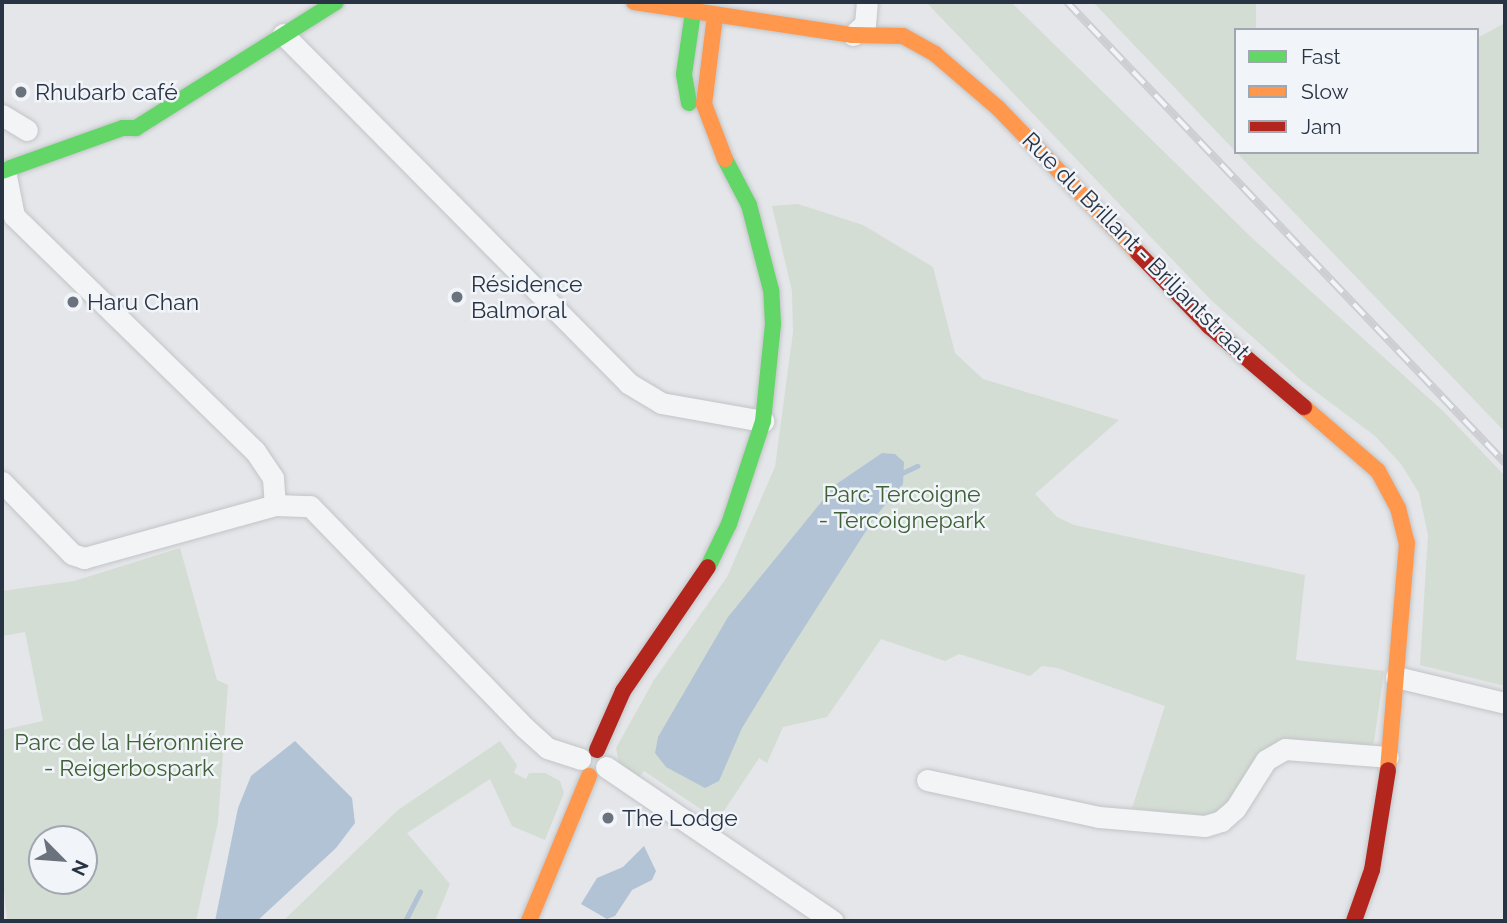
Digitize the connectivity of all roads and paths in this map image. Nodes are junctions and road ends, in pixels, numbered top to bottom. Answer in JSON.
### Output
{"nodes":[{"id":1,"x":336,"y":2,"type":"edge"},
{"id":2,"x":634,"y":2,"type":"edge"},
{"id":3,"x":867,"y":2,"type":"edge"},
{"id":4,"x":658,"y":4,"type":"edge"},
{"id":5,"x":693,"y":12,"type":"junction"},
{"id":6,"x":715,"y":16,"type":"junction"},
{"id":7,"x":283,"y":34,"type":"junction"},
{"id":8,"x":853,"y":35,"type":"junction"},
{"id":9,"x":2,"y":115,"type":"edge"},
{"id":10,"x":27,"y":130,"type":"dead end"},
{"id":11,"x":715,"y":140,"type":"junction"},
{"id":12,"x":3,"y":171,"type":"edge"},
{"id":13,"x":763,"y":421,"type":"junction"},
{"id":14,"x":2,"y":482,"type":"edge"},
{"id":15,"x":275,"y":505,"type":"junction"},
{"id":16,"x":1396,"y":677,"type":"junction"},
{"id":17,"x":1505,"y":703,"type":"edge"},
{"id":18,"x":1388,"y":757,"type":"junction"},
{"id":19,"x":593,"y":763,"type":"junction"},
{"id":20,"x":927,"y":780,"type":"dead end"},
{"id":21,"x":529,"y":921,"type":"edge"},
{"id":22,"x":833,"y":921,"type":"edge"},
{"id":23,"x":1354,"y":921,"type":"edge"}],
"edges":[{"from":1,"to":7,"type":"street"},
{"from":2,"to":4,"type":"street","name":"Rue du Brillant - Briljantstraat"},
{"from":3,"to":8,"type":"street"},
{"from":4,"to":5,"type":"street","name":"Rue du Brillant - Briljantstraat"},
{"from":5,"to":6,"type":"street","name":"Rue du Brillant - Briljantstraat"},
{"from":5,"to":11,"type":"street"},
{"from":6,"to":8,"type":"street","name":"Rue du Brillant - Briljantstraat"},
{"from":6,"to":11,"type":"street"},
{"from":7,"to":12,"type":"street"},
{"from":7,"to":13,"type":"street"},
{"from":8,"to":16,"type":"street","name":"Rue du Brillant - Briljantstraat"},
{"from":9,"to":10,"type":"street"},
{"from":11,"to":13,"type":"street"},
{"from":12,"to":15,"type":"street"},
{"from":13,"to":19,"type":"street"},
{"from":14,"to":15,"type":"street"},
{"from":15,"to":19,"type":"street"},
{"from":16,"to":17,"type":"street"},
{"from":16,"to":18,"type":"street","name":"Rue du Brillant - Briljantstraat"},
{"from":18,"to":20,"type":"street"},
{"from":18,"to":23,"type":"street","name":"Rue du Brillant - Briljantstraat"},
{"from":19,"to":21,"type":"street"},
{"from":19,"to":22,"type":"street"}]}
